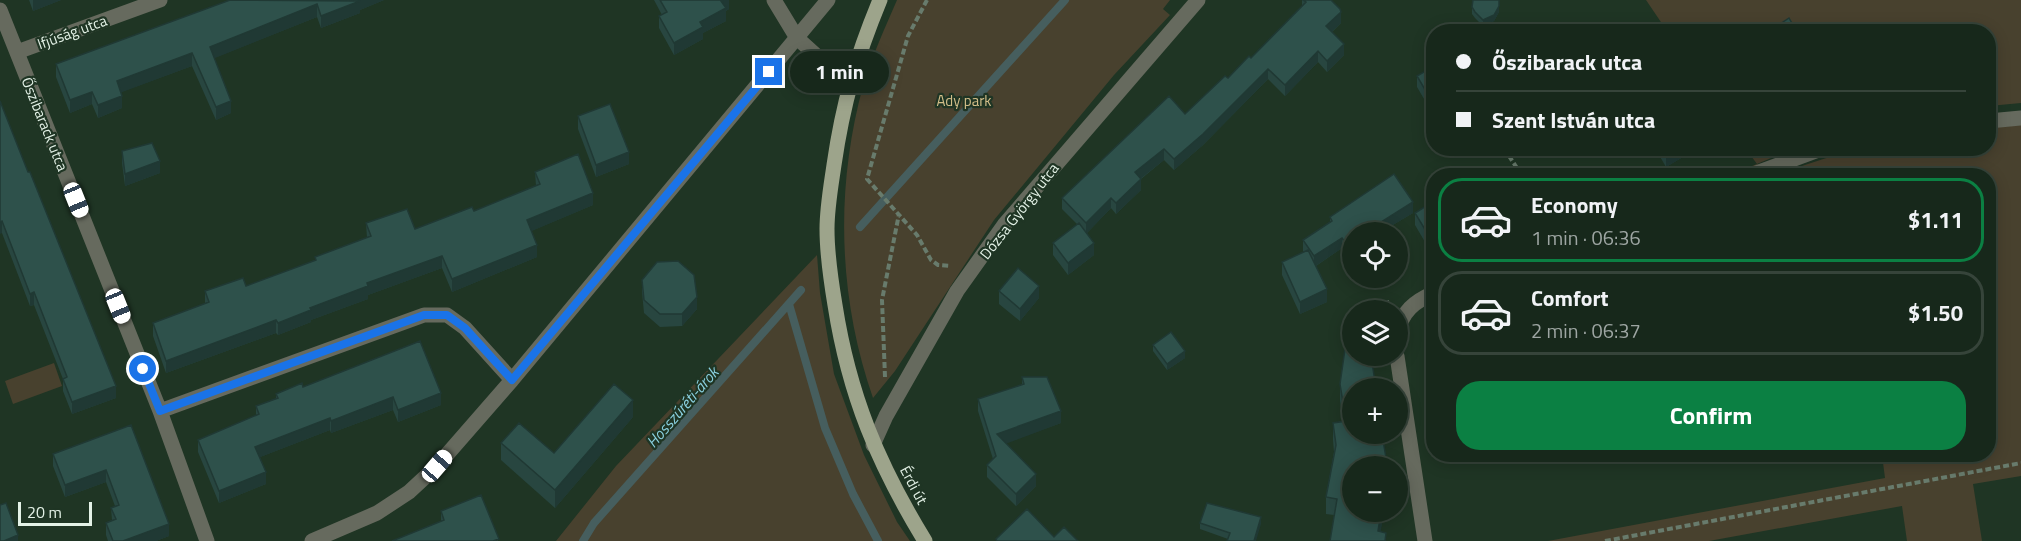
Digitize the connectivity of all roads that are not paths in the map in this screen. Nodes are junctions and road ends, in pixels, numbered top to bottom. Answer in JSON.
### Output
{"nodes":[{"id":1,"x":160,"y":0,"type":"edge"},
{"id":2,"x":774,"y":0,"type":"edge"},
{"id":3,"x":828,"y":0,"type":"edge"},
{"id":4,"x":880,"y":0,"type":"edge"},
{"id":5,"x":1198,"y":0,"type":"edge"},
{"id":6,"x":0,"y":10,"type":"edge"},
{"id":7,"x":797,"y":38,"type":"junction"},
{"id":8,"x":17,"y":52,"type":"junction"},
{"id":9,"x":849,"y":85,"type":"junction"},
{"id":10,"x":2021,"y":118,"type":"edge"},
{"id":11,"x":1996,"y":120,"type":"edge"},
{"id":12,"x":1802,"y":156,"type":"edge"},
{"id":13,"x":1770,"y":168,"type":"edge"},
{"id":14,"x":1426,"y":296,"type":"edge"},
{"id":15,"x":1408,"y":308,"type":"edge"},
{"id":16,"x":1399,"y":366,"type":"edge"},
{"id":17,"x":512,"y":380,"type":"junction"},
{"id":18,"x":160,"y":411,"type":"junction"},
{"id":19,"x":873,"y":445,"type":"junction"},
{"id":20,"x":207,"y":541,"type":"edge"},
{"id":21,"x":312,"y":541,"type":"edge"},
{"id":22,"x":925,"y":541,"type":"edge"},
{"id":23,"x":1425,"y":541,"type":"edge"}],
"edges":[{"from":1,"to":8,"type":"street","name":"Ifjúság utca"},
{"from":2,"to":7,"type":"street"},
{"from":3,"to":7,"type":"street"},
{"from":4,"to":9,"type":"main road","name":"Érdi út"},
{"from":5,"to":19,"type":"street","name":"Dózsa György utca"},
{"from":6,"to":8,"type":"street","name":"Őszibarack utca"},
{"from":7,"to":9,"type":"street"},
{"from":7,"to":17,"type":"street"},
{"from":8,"to":18,"type":"street","name":"Őszibarack utca"},
{"from":9,"to":19,"type":"main road","name":"Érdi út"},
{"from":10,"to":11,"type":"street"},
{"from":12,"to":13,"type":"street"},
{"from":14,"to":15,"type":"street"},
{"from":16,"to":23,"type":"street"},
{"from":17,"to":18,"type":"street"},
{"from":17,"to":21,"type":"street"},
{"from":18,"to":20,"type":"street","name":"Őszibarack utca"},
{"from":19,"to":22,"type":"main road","name":"Érdi út"}]}
